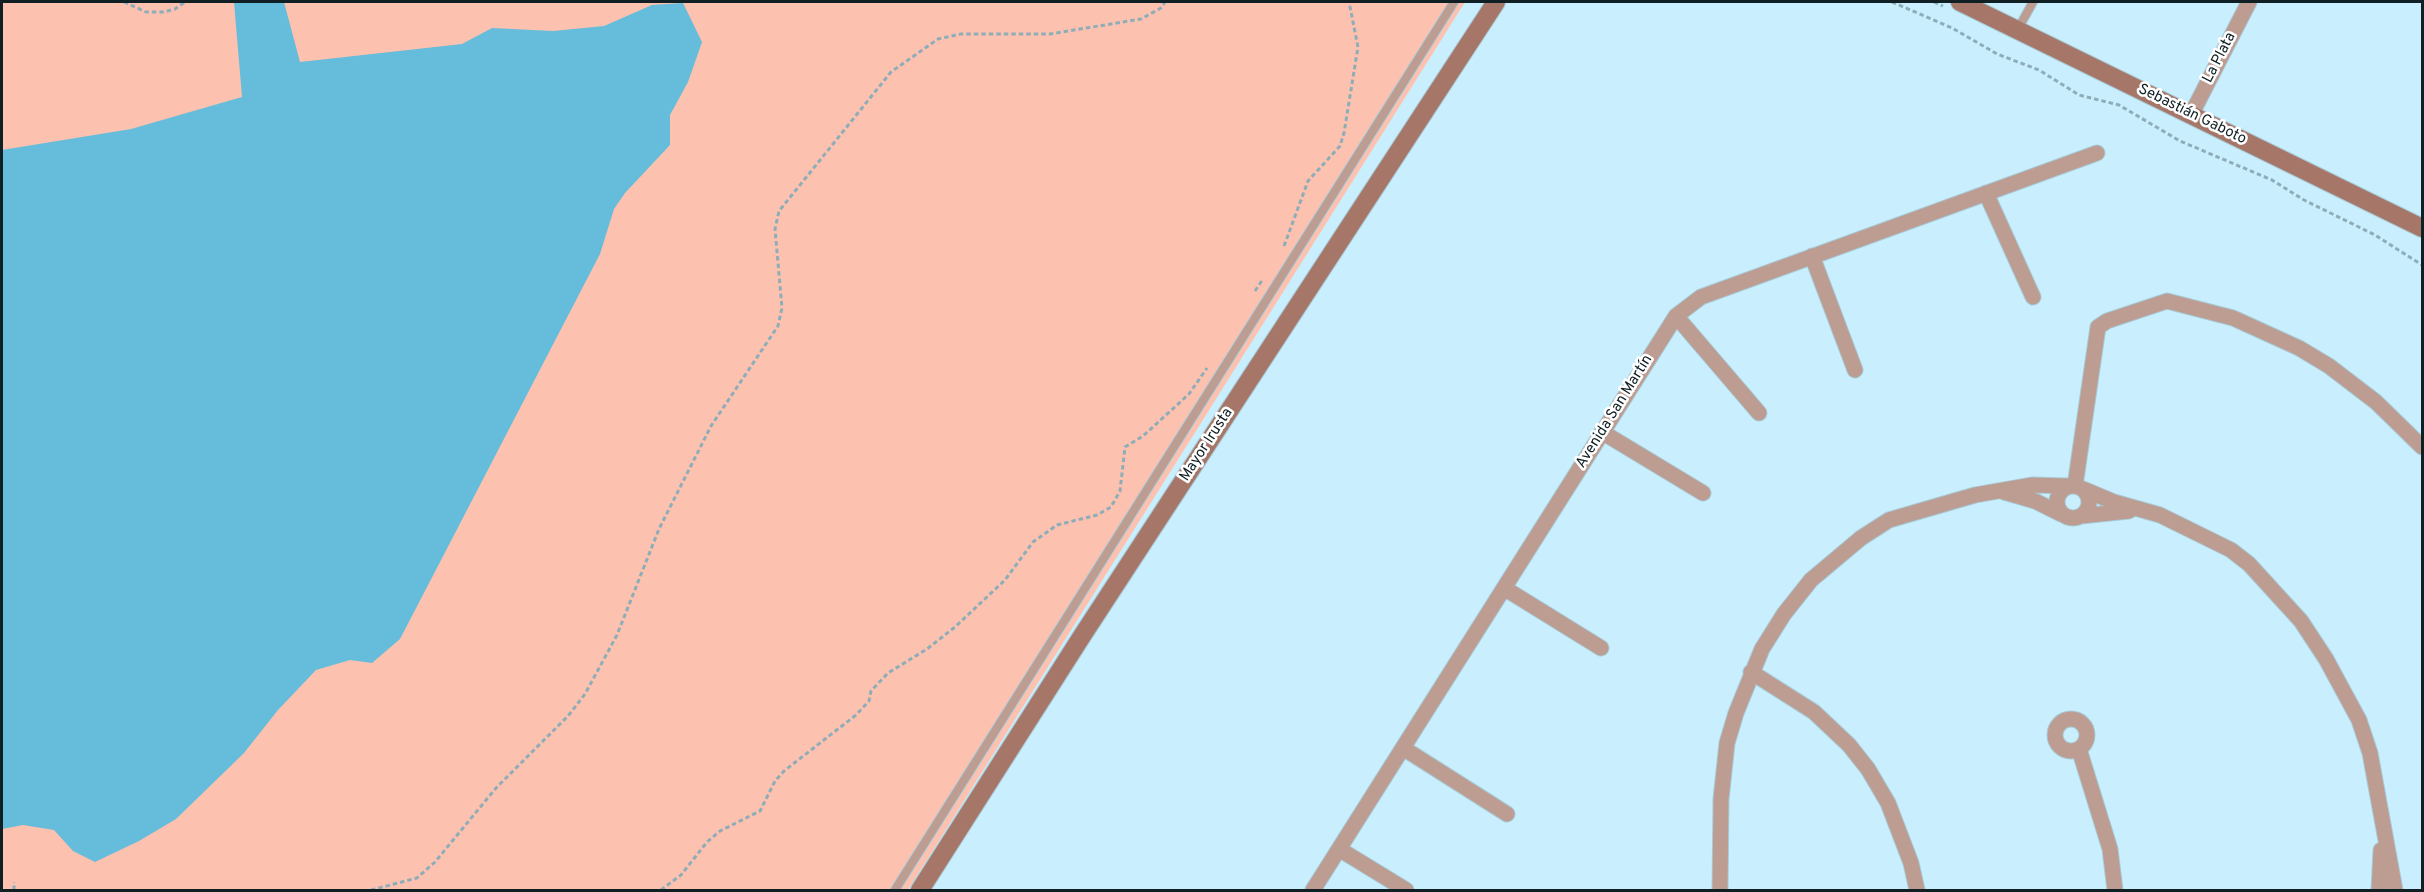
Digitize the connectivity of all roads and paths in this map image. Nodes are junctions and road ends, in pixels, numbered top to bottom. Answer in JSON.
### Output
{"nodes":[{"id":1,"x":124,"y":2,"type":"edge"},
{"id":2,"x":185,"y":2,"type":"edge"},
{"id":3,"x":1165,"y":2,"type":"edge"},
{"id":4,"x":1349,"y":2,"type":"edge"},
{"id":5,"x":1454,"y":2,"type":"edge"},
{"id":6,"x":1496,"y":2,"type":"edge"},
{"id":7,"x":1892,"y":2,"type":"edge"},
{"id":8,"x":1960,"y":2,"type":"edge"},
{"id":9,"x":2033,"y":2,"type":"edge"},
{"id":10,"x":2249,"y":2,"type":"edge"},
{"id":11,"x":2017,"y":31,"type":"junction"},
{"id":12,"x":2191,"y":115,"type":"junction"},
{"id":13,"x":2097,"y":153,"type":"dead end"},
{"id":14,"x":1986,"y":193,"type":"junction"},
{"id":15,"x":2422,"y":228,"type":"edge"},
{"id":16,"x":1280,"y":256,"type":"dead end"},
{"id":17,"x":1812,"y":256,"type":"junction"},
{"id":18,"x":2422,"y":265,"type":"edge"},
{"id":19,"x":1265,"y":277,"type":"dead end"},
{"id":20,"x":1253,"y":295,"type":"dead end"},
{"id":21,"x":2033,"y":297,"type":"dead end"},
{"id":22,"x":1676,"y":316,"type":"junction"},
{"id":23,"x":1209,"y":365,"type":"dead end"},
{"id":24,"x":1854,"y":370,"type":"dead end"},
{"id":25,"x":1759,"y":413,"type":"dead end"},
{"id":26,"x":1602,"y":432,"type":"junction"},
{"id":27,"x":2422,"y":447,"type":"edge"},
{"id":28,"x":2075,"y":487,"type":"junction"},
{"id":29,"x":2001,"y":491,"type":"junction"},
{"id":30,"x":1703,"y":493,"type":"dead end"},
{"id":31,"x":2144,"y":511,"type":"junction"},
{"id":32,"x":2061,"y":513,"type":"junction"},
{"id":33,"x":2081,"y":516,"type":"junction"},
{"id":34,"x":1503,"y":588,"type":"junction"},
{"id":35,"x":1601,"y":648,"type":"dead end"},
{"id":36,"x":1751,"y":672,"type":"junction"},
{"id":37,"x":1403,"y":748,"type":"junction"},
{"id":38,"x":2079,"y":749,"type":"dead end"},
{"id":39,"x":1508,"y":814,"type":"dead end"},
{"id":40,"x":2383,"y":832,"type":"junction"},
{"id":41,"x":1339,"y":849,"type":"junction"},
{"id":42,"x":14,"y":882,"type":"dead end"},
{"id":43,"x":14,"y":891,"type":"edge"},
{"id":44,"x":371,"y":891,"type":"edge"},
{"id":45,"x":661,"y":891,"type":"edge"},
{"id":46,"x":895,"y":891,"type":"edge"},
{"id":47,"x":921,"y":891,"type":"edge"},
{"id":48,"x":1313,"y":891,"type":"edge"},
{"id":49,"x":1406,"y":891,"type":"edge"},
{"id":50,"x":1720,"y":891,"type":"edge"},
{"id":51,"x":1917,"y":891,"type":"edge"},
{"id":52,"x":2115,"y":891,"type":"edge"},
{"id":53,"x":2379,"y":891,"type":"edge"},
{"id":54,"x":2395,"y":891,"type":"edge"}],
"edges":[{"from":1,"to":2,"type":"path"},
{"from":3,"to":44,"type":"path"},
{"from":4,"to":16,"type":"path"},
{"from":5,"to":46,"type":"lane"},
{"from":6,"to":47,"type":"main road","name":"Mayor Irusta"},
{"from":7,"to":18,"type":"path"},
{"from":8,"to":11,"type":"main road","name":"Sebastián Gaboto"},
{"from":9,"to":11,"type":"lane"},
{"from":10,"to":12,"type":"street","name":"La Plata"},
{"from":11,"to":12,"type":"main road","name":"Sebastián Gaboto"},
{"from":12,"to":15,"type":"main road","name":"Sebastián Gaboto"},
{"from":13,"to":14,"type":"street","name":"Avenida San Martín"},
{"from":14,"to":17,"type":"street","name":"Avenida San Martín"},
{"from":14,"to":21,"type":"street"},
{"from":17,"to":22,"type":"street","name":"Avenida San Martín"},
{"from":17,"to":24,"type":"street"},
{"from":19,"to":20,"type":"path"},
{"from":22,"to":25,"type":"street"},
{"from":22,"to":26,"type":"street","name":"Avenida San Martín"},
{"from":23,"to":45,"type":"path"},
{"from":26,"to":30,"type":"street"},
{"from":26,"to":34,"type":"street","name":"Avenida San Martín"},
{"from":27,"to":28,"type":"street"},
{"from":28,"to":29,"type":"street"},
{"from":28,"to":31,"type":"street"},
{"from":28,"to":32,"type":"street"},
{"from":28,"to":33,"type":"street"},
{"from":29,"to":32,"type":"street"},
{"from":29,"to":36,"type":"street"},
{"from":31,"to":33,"type":"street"},
{"from":31,"to":40,"type":"street"},
{"from":32,"to":33,"type":"street"},
{"from":34,"to":35,"type":"street"},
{"from":34,"to":37,"type":"street","name":"Avenida San Martín"},
{"from":36,"to":50,"type":"street"},
{"from":36,"to":51,"type":"street"},
{"from":37,"to":39,"type":"street"},
{"from":37,"to":41,"type":"street","name":"Avenida San Martín"},
{"from":38,"to":52,"type":"street"},
{"from":40,"to":53,"type":"street"},
{"from":40,"to":54,"type":"street"},
{"from":41,"to":48,"type":"street","name":"Avenida San Martín"},
{"from":41,"to":49,"type":"street"},
{"from":42,"to":43,"type":"path"}]}
